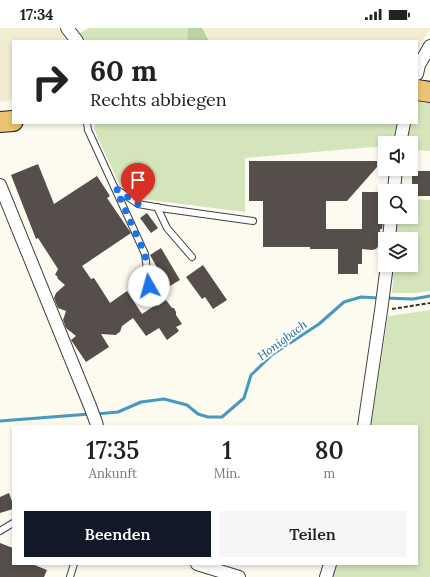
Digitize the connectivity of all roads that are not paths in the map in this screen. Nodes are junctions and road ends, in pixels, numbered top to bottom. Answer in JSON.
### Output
{"nodes":[{"id":1,"x":67,"y":28,"type":"edge"},
{"id":2,"x":76,"y":40,"type":"edge"},
{"id":3,"x":430,"y":46,"type":"edge"},
{"id":4,"x":418,"y":70,"type":"edge"},
{"id":5,"x":418,"y":90,"type":"edge"},
{"id":6,"x":430,"y":92,"type":"edge"},
{"id":7,"x":12,"y":120,"type":"edge"},
{"id":8,"x":0,"y":122,"type":"edge"},
{"id":9,"x":87,"y":124,"type":"edge"},
{"id":10,"x":404,"y":124,"type":"edge"},
{"id":11,"x":401,"y":136,"type":"edge"},
{"id":12,"x":1,"y":188,"type":"edge"},
{"id":13,"x":116,"y":189,"type":"junction"},
{"id":14,"x":157,"y":207,"type":"junction"},
{"id":15,"x":253,"y":221,"type":"dead end"},
{"id":16,"x":192,"y":257,"type":"dead end"},
{"id":17,"x":386,"y":272,"type":"edge"},
{"id":18,"x":149,"y":286,"type":"dead end"},
{"id":19,"x":96,"y":424,"type":"edge"},
{"id":20,"x":364,"y":425,"type":"edge"},
{"id":21,"x":12,"y":524,"type":"edge"},
{"id":22,"x":0,"y":531,"type":"edge"},
{"id":23,"x":74,"y":565,"type":"edge"},
{"id":24,"x":200,"y":565,"type":"edge"},
{"id":25,"x":330,"y":565,"type":"edge"},
{"id":26,"x":70,"y":577,"type":"edge"},
{"id":27,"x":239,"y":577,"type":"edge"},
{"id":28,"x":326,"y":577,"type":"edge"}],
"edges":[{"from":1,"to":2,"type":"street"},
{"from":3,"to":4,"type":"street"},
{"from":5,"to":6,"type":"main road"},
{"from":7,"to":8,"type":"main road"},
{"from":9,"to":13,"type":"lane"},
{"from":10,"to":11,"type":"street"},
{"from":12,"to":19,"type":"street"},
{"from":13,"to":14,"type":"lane"},
{"from":13,"to":18,"type":"lane"},
{"from":14,"to":15,"type":"lane"},
{"from":14,"to":16,"type":"lane"},
{"from":17,"to":20,"type":"street"},
{"from":21,"to":22,"type":"lane"},
{"from":23,"to":26,"type":"lane"},
{"from":24,"to":27,"type":"street"},
{"from":25,"to":28,"type":"street"}]}
